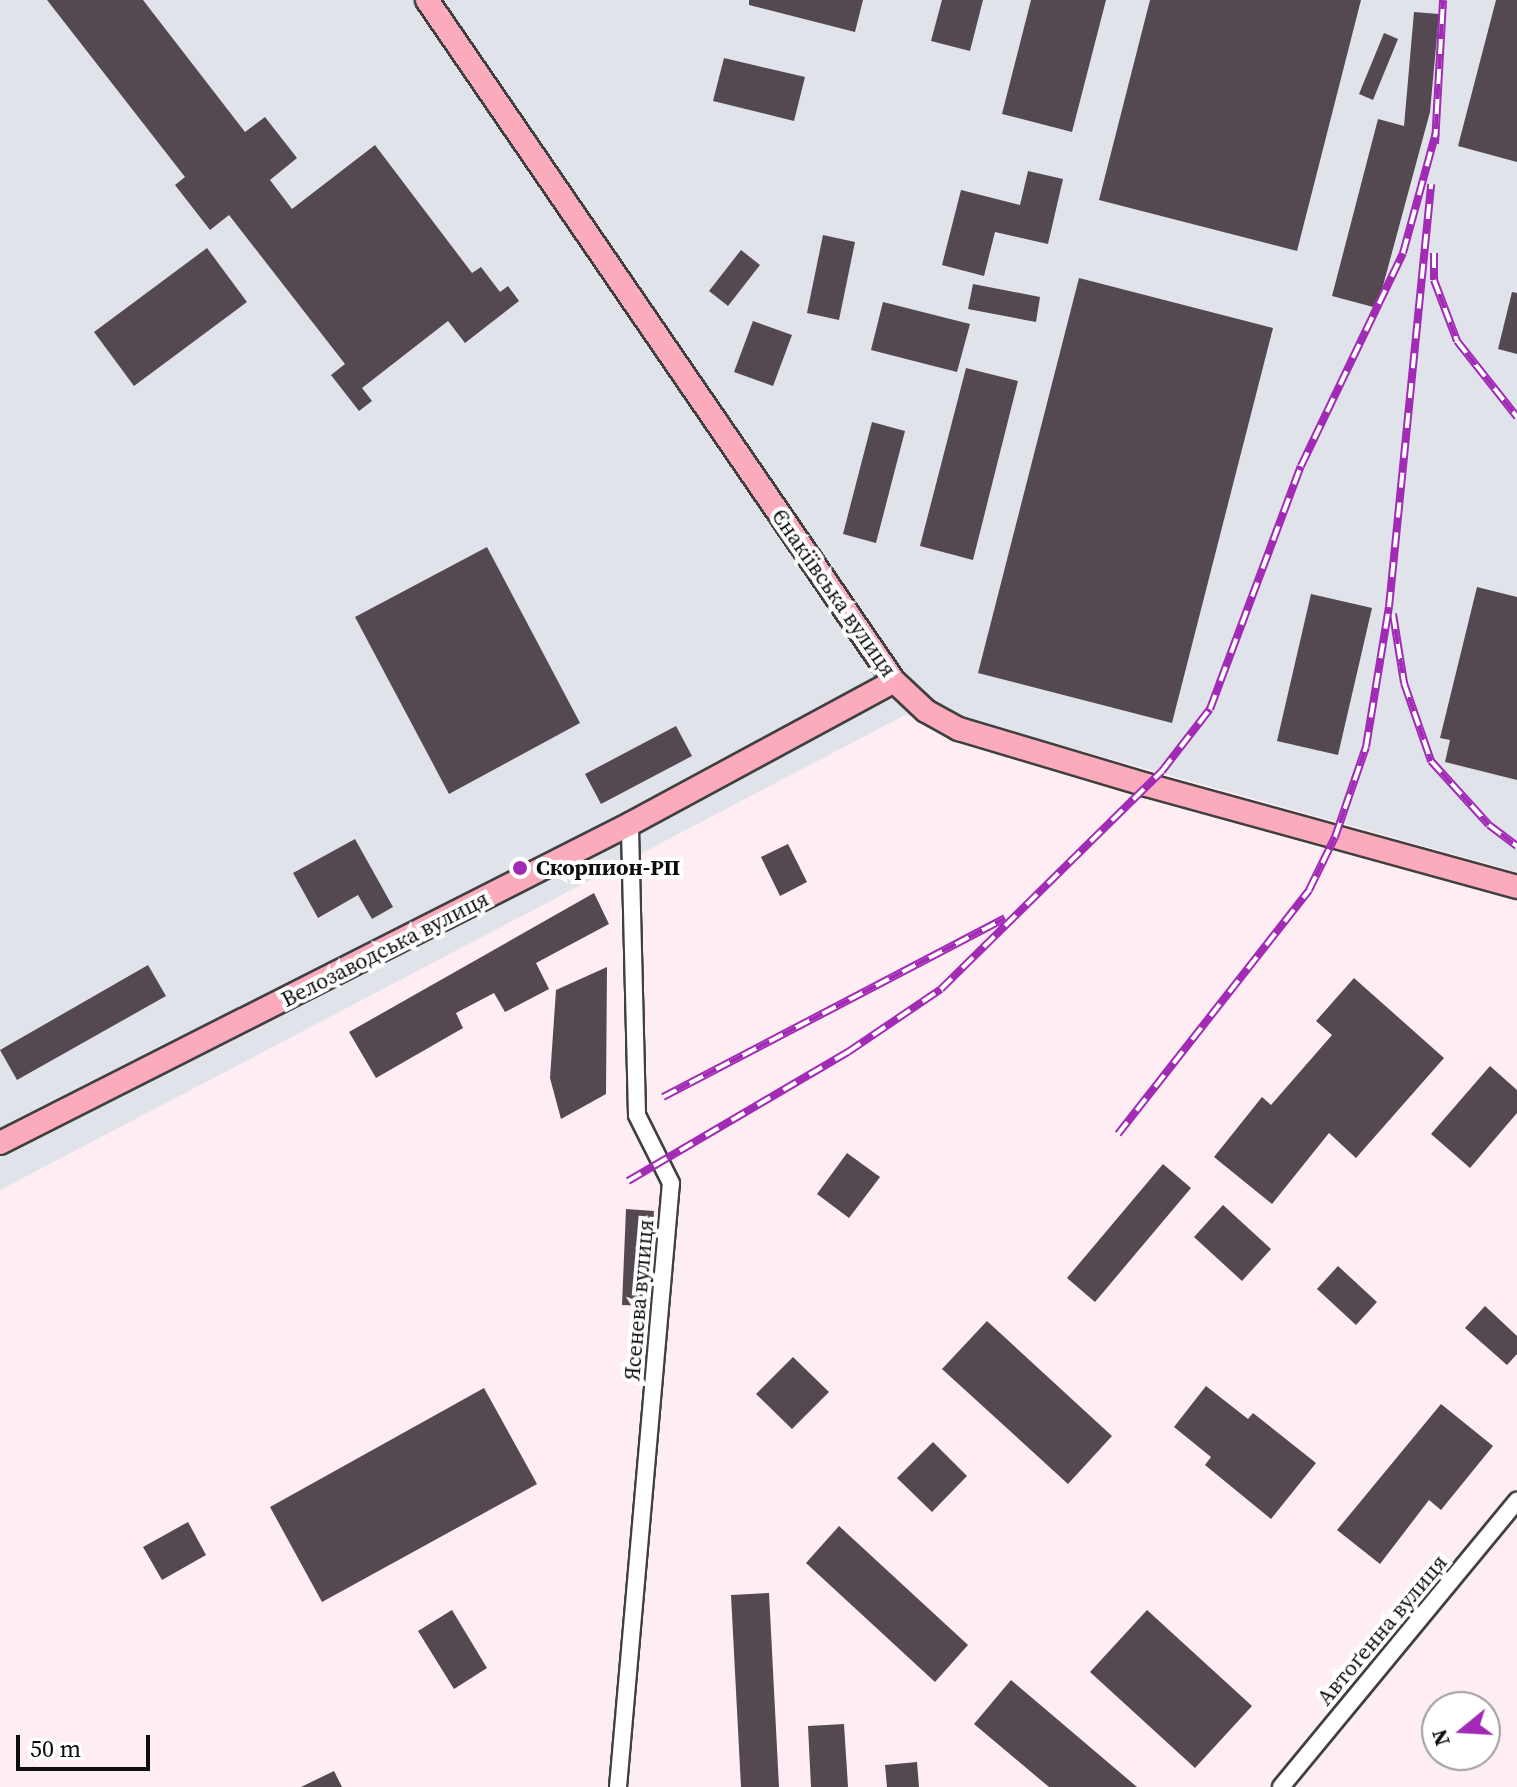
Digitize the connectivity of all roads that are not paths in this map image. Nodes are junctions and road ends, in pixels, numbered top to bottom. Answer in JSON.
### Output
{"nodes":[{"id":1,"x":427,"y":0,"type":"edge"},
{"id":2,"x":894,"y":681,"type":"junction"},
{"id":3,"x":630,"y":824,"type":"junction"},
{"id":4,"x":1517,"y":887,"type":"edge"},
{"id":5,"x":0,"y":1143,"type":"edge"},
{"id":6,"x":1517,"y":1501,"type":"edge"},
{"id":7,"x":618,"y":1787,"type":"edge"},
{"id":8,"x":1281,"y":1787,"type":"edge"}],
"edges":[{"from":1,"to":2,"type":"street","name":"Єнакіївська вулиця"},
{"from":2,"to":3,"type":"street","name":"Велозаводська вулиця"},
{"from":2,"to":4,"type":"street","name":"Єнакіївська вулиця"},
{"from":3,"to":5,"type":"street","name":"Велозаводська вулиця"},
{"from":3,"to":7,"type":"street","name":"Ясенева вулиця"},
{"from":6,"to":8,"type":"street","name":"Автоґенна вулиця"}]}
